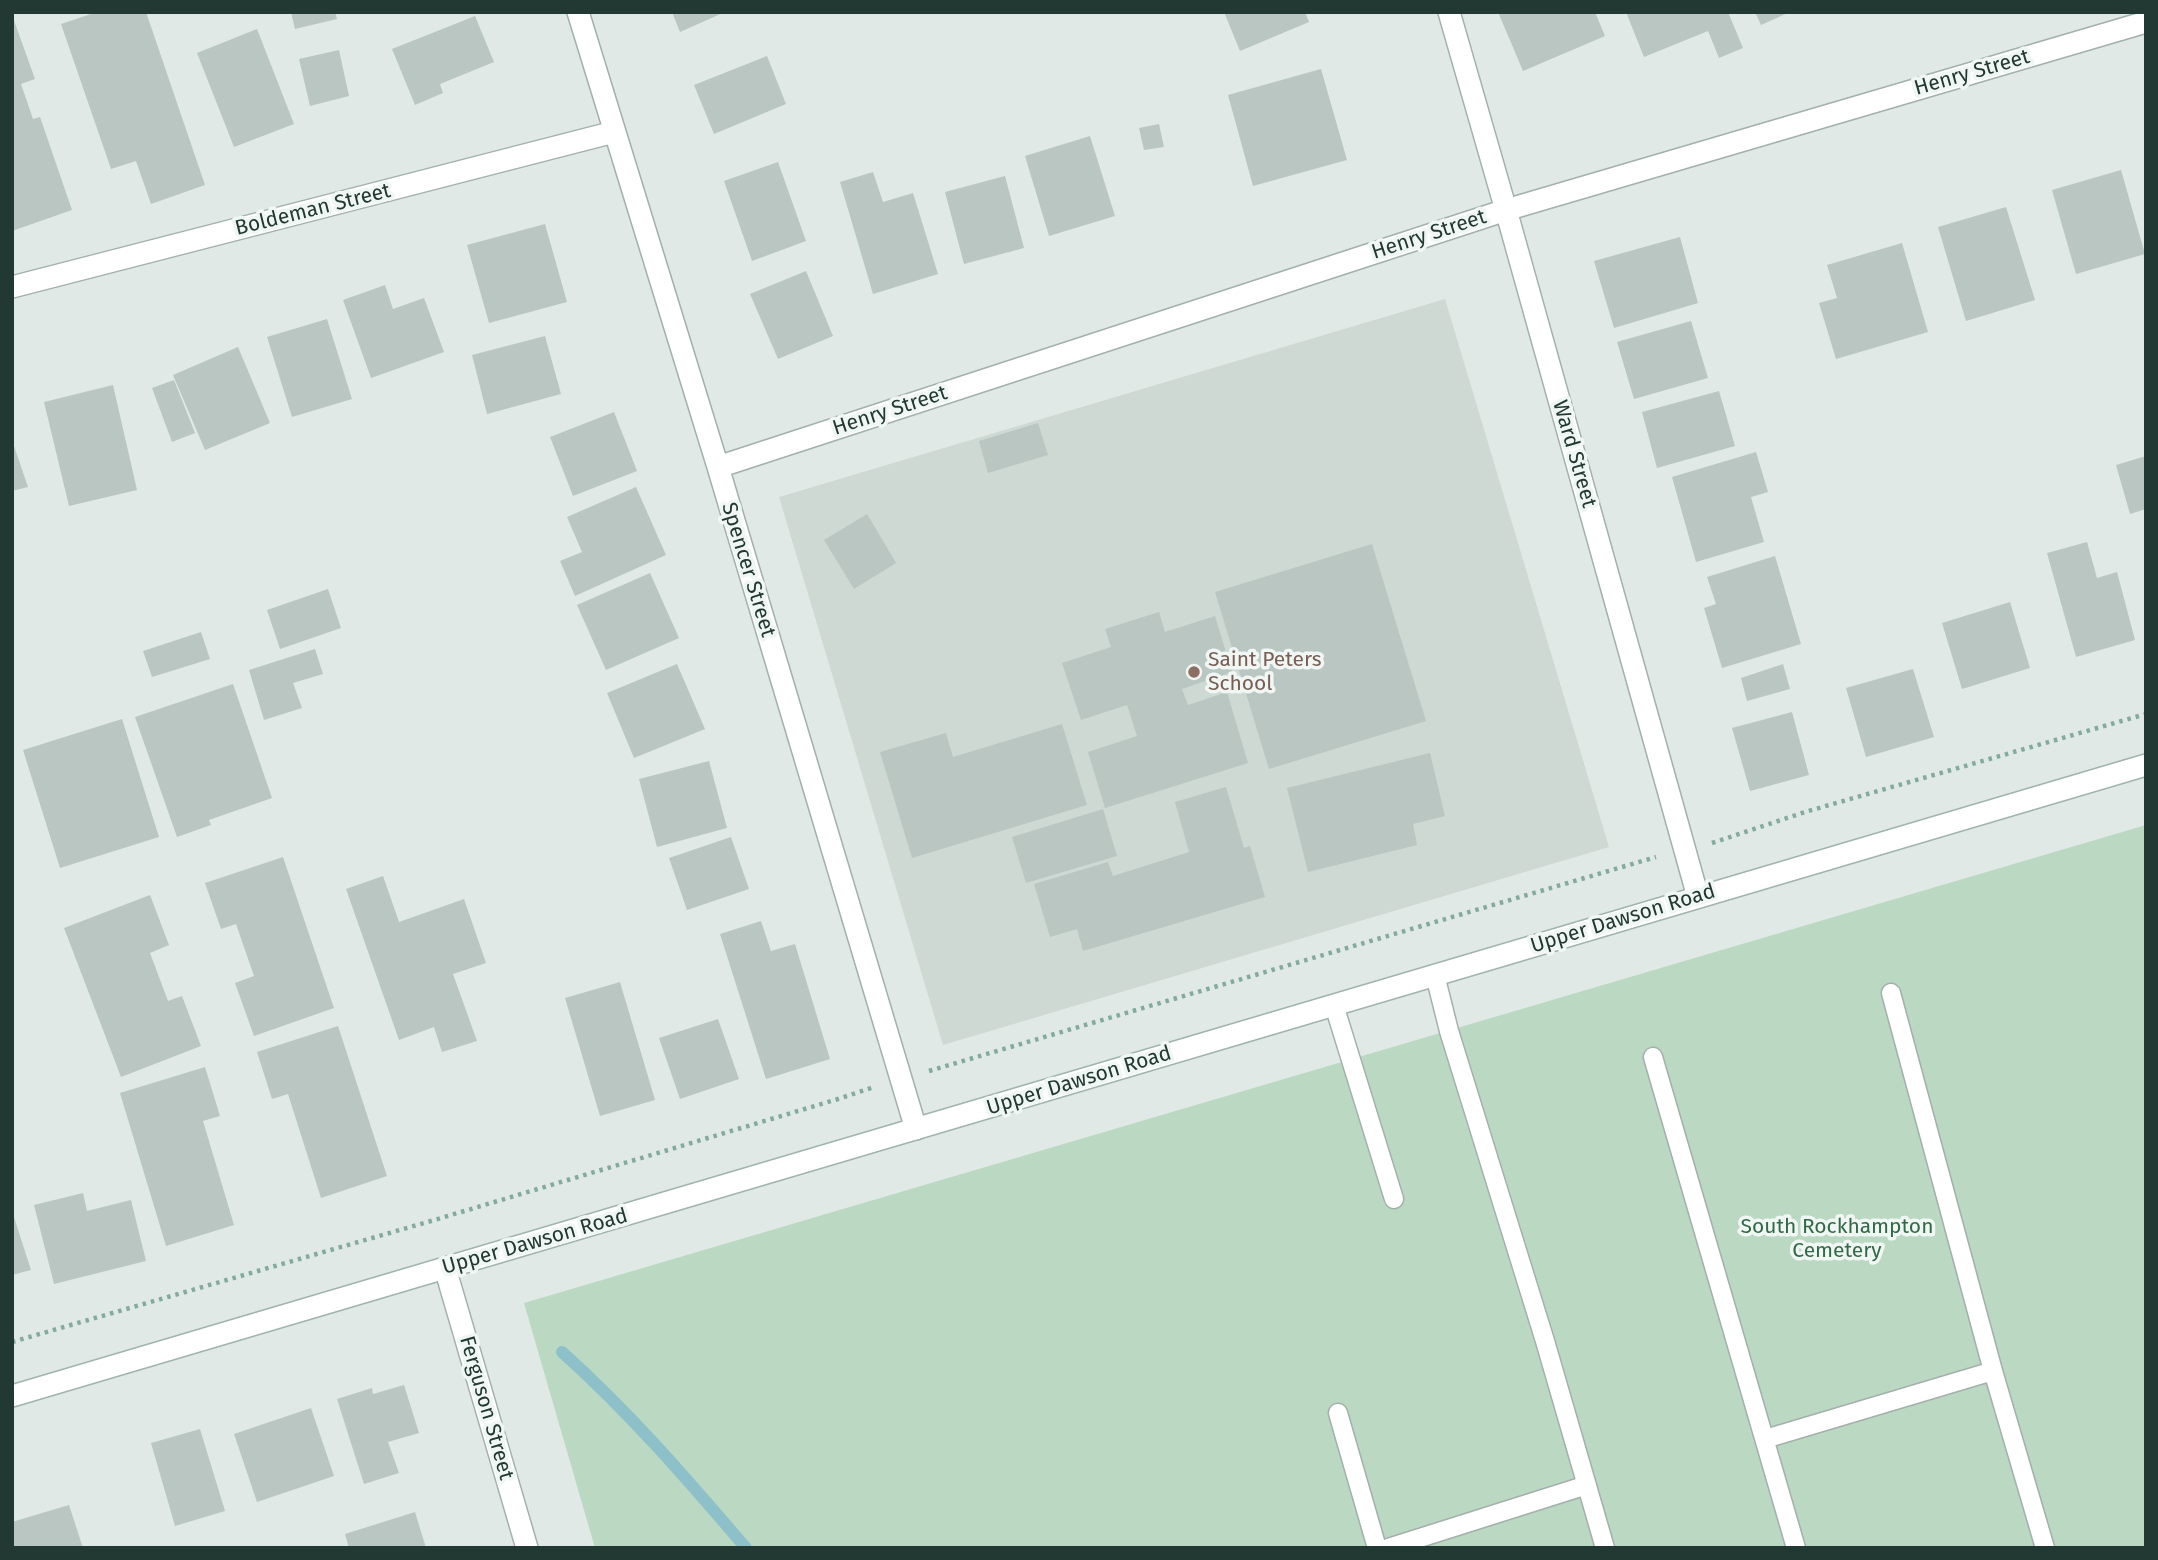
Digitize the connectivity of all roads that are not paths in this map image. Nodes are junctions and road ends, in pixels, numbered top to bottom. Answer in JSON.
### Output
{"nodes":[{"id":1,"x":578,"y":12,"type":"edge"},
{"id":2,"x":1448,"y":12,"type":"edge"},
{"id":3,"x":2146,"y":22,"type":"edge"},
{"id":4,"x":614,"y":132,"type":"junction"},
{"id":5,"x":1506,"y":210,"type":"junction"},
{"id":6,"x":12,"y":287,"type":"edge"},
{"id":7,"x":718,"y":467,"type":"junction"},
{"id":8,"x":2146,"y":765,"type":"edge"},
{"id":9,"x":1698,"y":897,"type":"junction"},
{"id":10,"x":1435,"y":975,"type":"junction"},
{"id":11,"x":1891,"y":993,"type":"dead end"},
{"id":12,"x":1334,"y":1005,"type":"junction"},
{"id":13,"x":1653,"y":1057,"type":"dead end"},
{"id":14,"x":916,"y":1129,"type":"junction"},
{"id":15,"x":1394,"y":1199,"type":"dead end"},
{"id":16,"x":445,"y":1268,"type":"junction"},
{"id":17,"x":1993,"y":1371,"type":"junction"},
{"id":18,"x":12,"y":1396,"type":"edge"},
{"id":19,"x":1338,"y":1413,"type":"dead end"},
{"id":20,"x":1765,"y":1439,"type":"junction"},
{"id":21,"x":1587,"y":1485,"type":"junction"},
{"id":22,"x":527,"y":1548,"type":"edge"},
{"id":23,"x":1377,"y":1548,"type":"edge"},
{"id":24,"x":1388,"y":1548,"type":"edge"},
{"id":25,"x":1605,"y":1548,"type":"edge"},
{"id":26,"x":1796,"y":1548,"type":"edge"},
{"id":27,"x":2045,"y":1548,"type":"edge"}],
"edges":[{"from":1,"to":4,"type":"street","name":"Spencer Street"},
{"from":2,"to":5,"type":"street","name":"Ward Street"},
{"from":3,"to":5,"type":"street","name":"Henry Street"},
{"from":4,"to":6,"type":"street","name":"Boldeman Street"},
{"from":4,"to":7,"type":"street","name":"Spencer Street"},
{"from":5,"to":7,"type":"street","name":"Henry Street"},
{"from":5,"to":9,"type":"street","name":"Ward Street"},
{"from":7,"to":14,"type":"street","name":"Spencer Street"},
{"from":8,"to":9,"type":"street","name":"Upper Dawson Road"},
{"from":9,"to":10,"type":"street","name":"Upper Dawson Road"},
{"from":10,"to":12,"type":"street","name":"Upper Dawson Road"},
{"from":10,"to":21,"type":"lane"},
{"from":11,"to":17,"type":"lane"},
{"from":12,"to":14,"type":"street","name":"Upper Dawson Road"},
{"from":12,"to":15,"type":"lane"},
{"from":13,"to":20,"type":"lane"},
{"from":14,"to":16,"type":"street","name":"Upper Dawson Road"},
{"from":16,"to":18,"type":"street","name":"Upper Dawson Road"},
{"from":16,"to":22,"type":"street","name":"Ferguson Street"},
{"from":17,"to":20,"type":"lane"},
{"from":17,"to":27,"type":"lane"},
{"from":19,"to":23,"type":"lane"},
{"from":20,"to":26,"type":"lane"},
{"from":21,"to":24,"type":"lane"},
{"from":21,"to":25,"type":"lane"}]}
